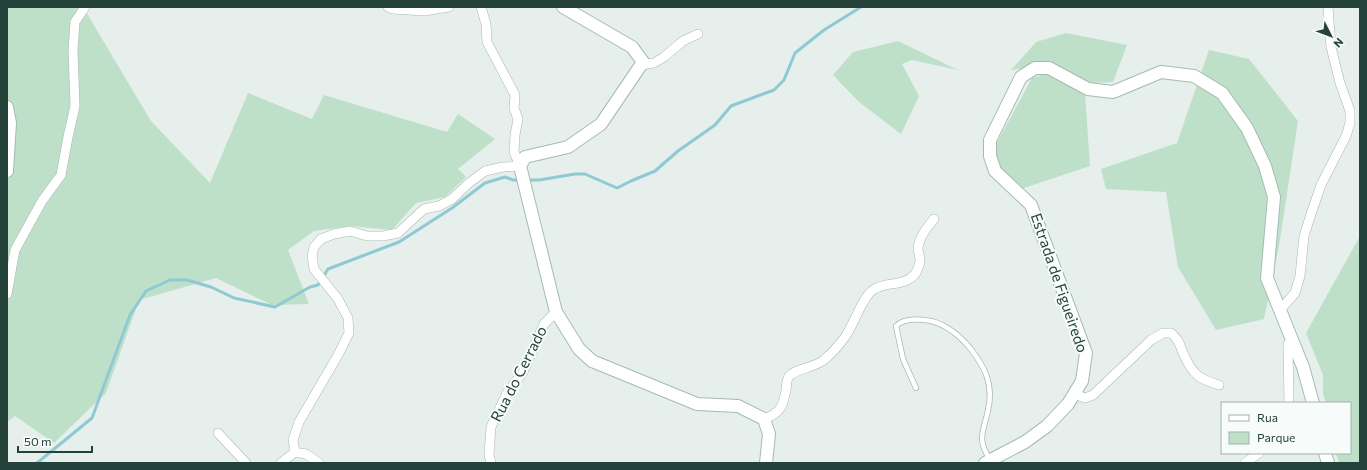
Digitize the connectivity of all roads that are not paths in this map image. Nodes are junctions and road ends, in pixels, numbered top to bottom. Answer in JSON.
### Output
{"nodes":[{"id":1,"x":85,"y":7,"type":"edge"},
{"id":2,"x":388,"y":7,"type":"edge"},
{"id":3,"x":449,"y":7,"type":"edge"},
{"id":4,"x":481,"y":7,"type":"edge"},
{"id":5,"x":563,"y":7,"type":"edge"},
{"id":6,"x":1328,"y":7,"type":"edge"},
{"id":7,"x":698,"y":34,"type":"dead end"},
{"id":8,"x":640,"y":66,"type":"junction"},
{"id":9,"x":7,"y":107,"type":"edge"},
{"id":10,"x":521,"y":170,"type":"junction"},
{"id":11,"x":7,"y":171,"type":"edge"},
{"id":12,"x":934,"y":219,"type":"dead end"},
{"id":13,"x":7,"y":294,"type":"edge"},
{"id":14,"x":1280,"y":310,"type":"junction"},
{"id":15,"x":556,"y":312,"type":"junction"},
{"id":16,"x":1293,"y":340,"type":"junction"},
{"id":17,"x":1219,"y":385,"type":"dead end"},
{"id":18,"x":916,"y":388,"type":"dead end"},
{"id":19,"x":1074,"y":394,"type":"junction"},
{"id":20,"x":1289,"y":402,"type":"edge"},
{"id":21,"x":1313,"y":402,"type":"edge"},
{"id":22,"x":764,"y":420,"type":"junction"},
{"id":23,"x":218,"y":433,"type":"dead end"},
{"id":24,"x":295,"y":452,"type":"junction"},
{"id":25,"x":1258,"y":454,"type":"edge"},
{"id":26,"x":988,"y":462,"type":"edge"},
{"id":27,"x":246,"y":463,"type":"edge"},
{"id":28,"x":281,"y":463,"type":"edge"},
{"id":29,"x":319,"y":463,"type":"edge"},
{"id":30,"x":490,"y":463,"type":"edge"},
{"id":31,"x":766,"y":463,"type":"edge"},
{"id":32,"x":1245,"y":463,"type":"edge"}],
"edges":[{"from":1,"to":13,"type":"street"},
{"from":2,"to":3,"type":"street"},
{"from":4,"to":10,"type":"street"},
{"from":5,"to":8,"type":"street"},
{"from":6,"to":14,"type":"street"},
{"from":7,"to":8,"type":"street"},
{"from":8,"to":10,"type":"street"},
{"from":9,"to":11,"type":"street"},
{"from":10,"to":15,"type":"street"},
{"from":10,"to":24,"type":"street"},
{"from":12,"to":22,"type":"street"},
{"from":14,"to":16,"type":"street","name":"Estrada de Figueiredo"},
{"from":14,"to":19,"type":"street","name":"Estrada de Figueiredo"},
{"from":15,"to":22,"type":"street"},
{"from":15,"to":30,"type":"street","name":"Rua do Cerrado"},
{"from":16,"to":20,"type":"street"},
{"from":16,"to":21,"type":"street","name":"Estrada de Figueiredo"},
{"from":17,"to":19,"type":"street"},
{"from":18,"to":26,"type":"lane"},
{"from":19,"to":26,"type":"street","name":"Estrada de Figueiredo"},
{"from":22,"to":31,"type":"street"},
{"from":23,"to":27,"type":"street"},
{"from":24,"to":28,"type":"street"},
{"from":24,"to":29,"type":"street"},
{"from":25,"to":32,"type":"street"}]}
